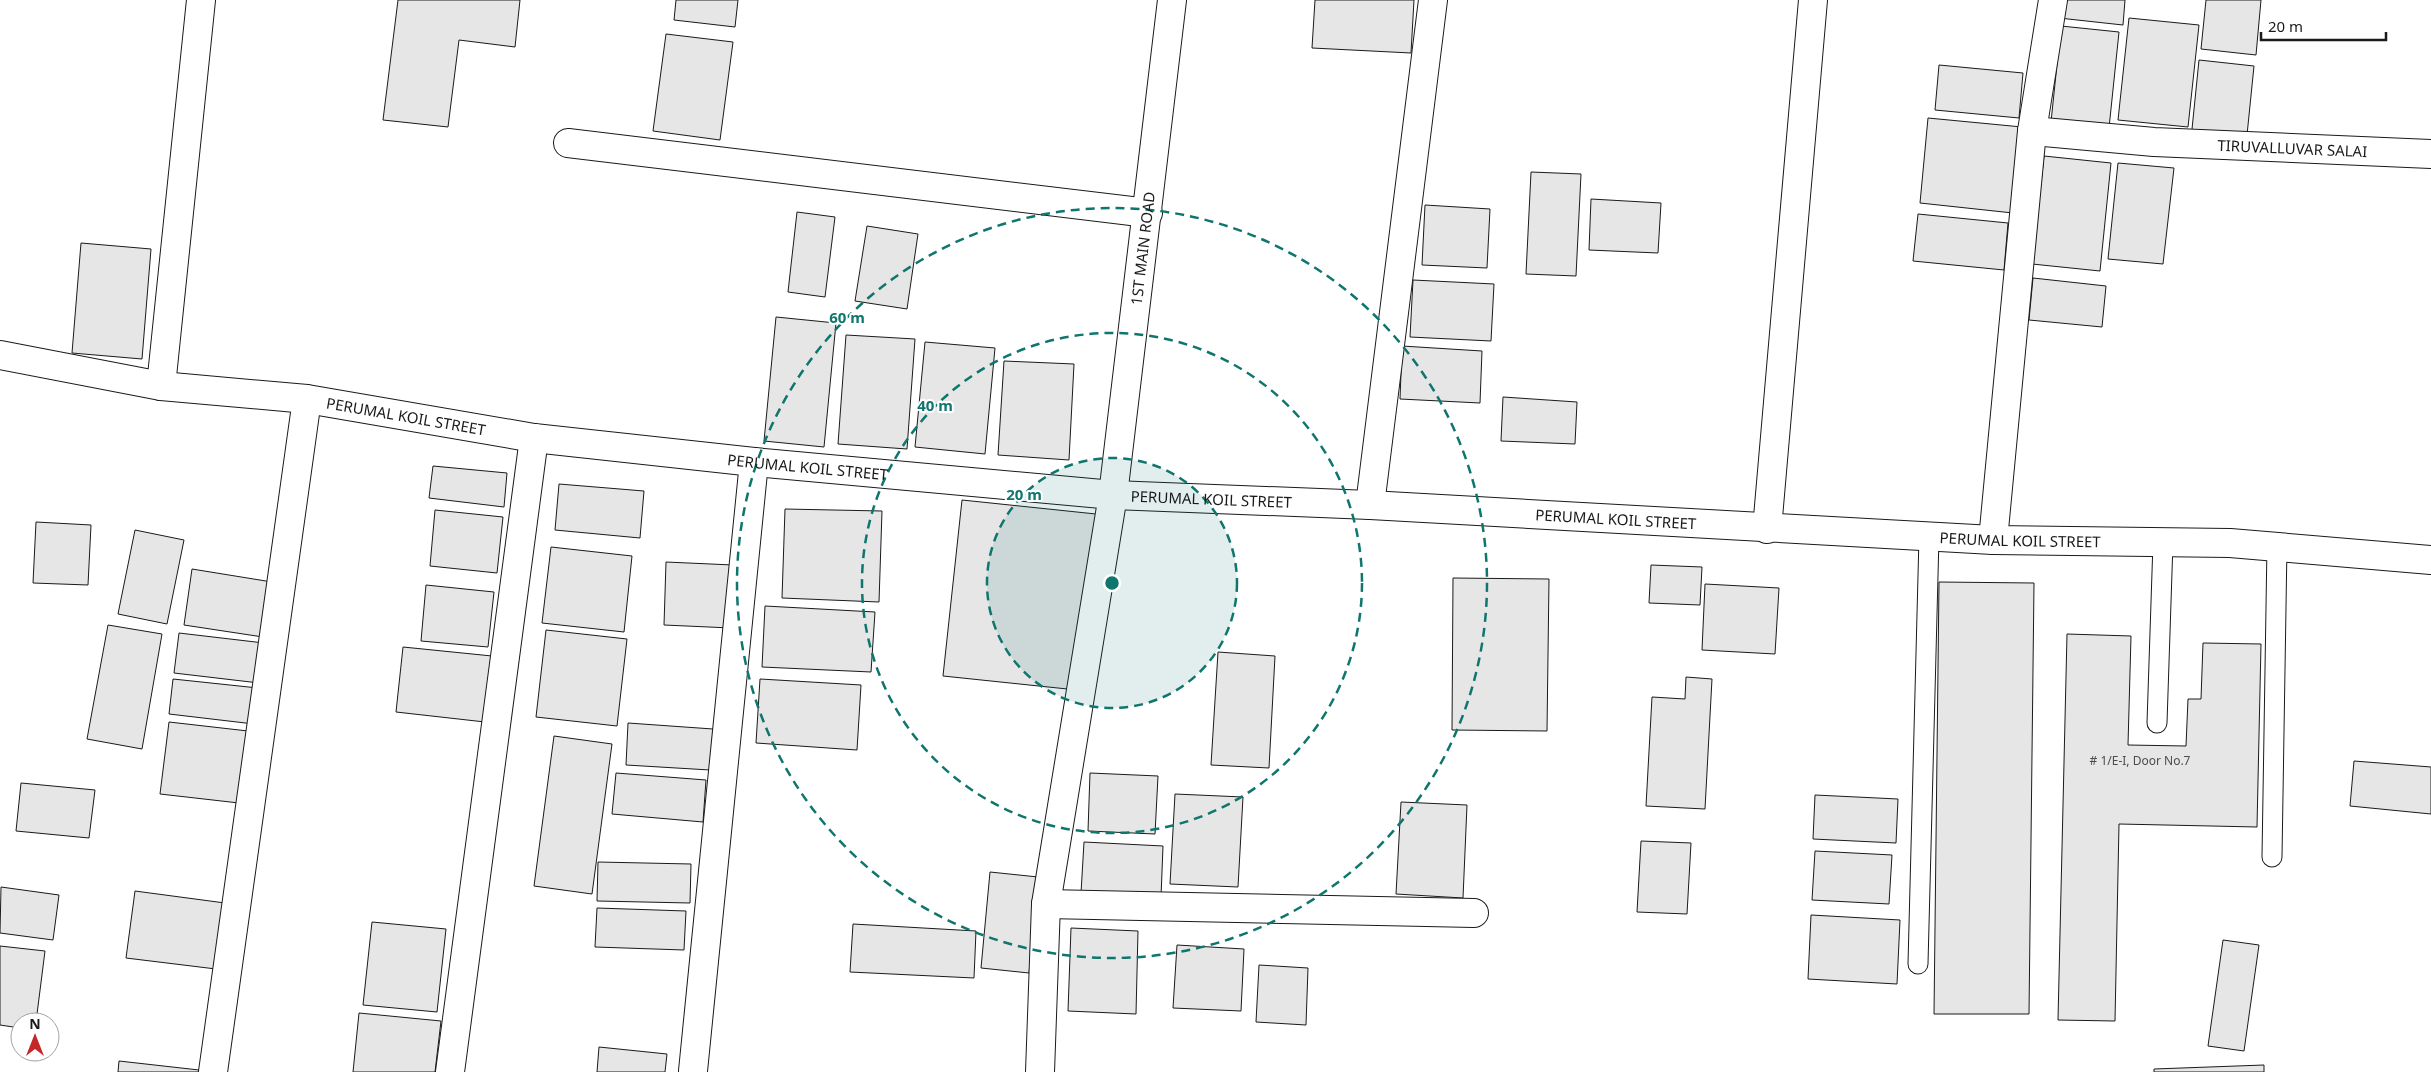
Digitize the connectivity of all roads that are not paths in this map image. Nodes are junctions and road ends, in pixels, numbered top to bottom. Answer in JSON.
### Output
{"nodes":[{"id":1,"x":201,"y":0,"type":"edge"},
{"id":2,"x":1172,"y":0,"type":"edge"},
{"id":3,"x":1432,"y":0,"type":"edge"},
{"id":4,"x":1813,"y":0,"type":"edge"},
{"id":5,"x":2053,"y":0,"type":"edge"},
{"id":6,"x":2032,"y":131,"type":"junction"},
{"id":7,"x":568,"y":143,"type":"dead end"},
{"id":8,"x":2431,"y":154,"type":"edge"},
{"id":9,"x":1148,"y":213,"type":"junction"},
{"id":10,"x":0,"y":356,"type":"edge"},
{"id":11,"x":160,"y":386,"type":"junction"},
{"id":12,"x":307,"y":399,"type":"junction"},
{"id":13,"x":534,"y":438,"type":"junction"},
{"id":14,"x":754,"y":462,"type":"junction"},
{"id":15,"x":1112,"y":495,"type":"junction"},
{"id":16,"x":1370,"y":505,"type":"junction"},
{"id":17,"x":1767,"y":529,"type":"junction"},
{"id":18,"x":1929,"y":537,"type":"junction"},
{"id":19,"x":1993,"y":540,"type":"junction"},
{"id":20,"x":2164,"y":542,"type":"junction"},
{"id":21,"x":2276,"y":545,"type":"junction"},
{"id":22,"x":2431,"y":560,"type":"edge"},
{"id":23,"x":2157,"y":724,"type":"dead end"},
{"id":24,"x":2272,"y":857,"type":"dead end"},
{"id":25,"x":1046,"y":904,"type":"junction"},
{"id":26,"x":1474,"y":913,"type":"dead end"},
{"id":27,"x":1918,"y":964,"type":"dead end"},
{"id":28,"x":693,"y":1071,"type":"edge"},
{"id":29,"x":213,"y":1072,"type":"edge"},
{"id":30,"x":450,"y":1072,"type":"edge"},
{"id":31,"x":1040,"y":1072,"type":"edge"}],
"edges":[{"from":1,"to":11,"type":"street"},
{"from":2,"to":9,"type":"street","name":"1ST MAIN ROAD"},
{"from":3,"to":16,"type":"street"},
{"from":4,"to":17,"type":"street"},
{"from":5,"to":6,"type":"street"},
{"from":6,"to":8,"type":"street","name":"TIRUVALLUVAR SALAI"},
{"from":6,"to":19,"type":"street"},
{"from":7,"to":9,"type":"street"},
{"from":9,"to":15,"type":"street","name":"1ST MAIN ROAD"},
{"from":10,"to":11,"type":"street","name":"PERUMAL KOIL STREET"},
{"from":11,"to":12,"type":"street","name":"PERUMAL KOIL STREET"},
{"from":12,"to":13,"type":"street","name":"PERUMAL KOIL STREET"},
{"from":12,"to":29,"type":"street"},
{"from":13,"to":14,"type":"street","name":"PERUMAL KOIL STREET"},
{"from":13,"to":30,"type":"street"},
{"from":14,"to":15,"type":"street","name":"PERUMAL KOIL STREET"},
{"from":14,"to":28,"type":"street"},
{"from":15,"to":16,"type":"street","name":"PERUMAL KOIL STREET"},
{"from":15,"to":25,"type":"street","name":"1ST MAIN ROAD"},
{"from":16,"to":17,"type":"street","name":"PERUMAL KOIL STREET"},
{"from":17,"to":18,"type":"street","name":"PERUMAL KOIL STREET"},
{"from":18,"to":19,"type":"street","name":"PERUMAL KOIL STREET"},
{"from":18,"to":27,"type":"lane"},
{"from":19,"to":20,"type":"street","name":"PERUMAL KOIL STREET"},
{"from":20,"to":21,"type":"street","name":"PERUMAL KOIL STREET"},
{"from":20,"to":23,"type":"lane"},
{"from":21,"to":22,"type":"street","name":"PERUMAL KOIL STREET"},
{"from":21,"to":24,"type":"lane"},
{"from":25,"to":26,"type":"street"},
{"from":25,"to":31,"type":"street","name":"1ST MAIN ROAD"}]}
